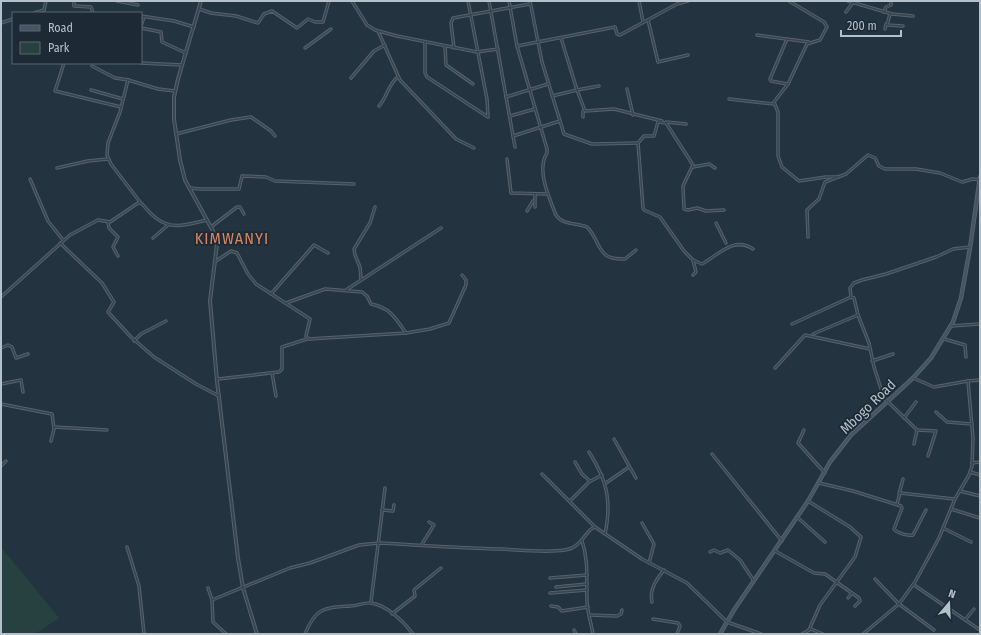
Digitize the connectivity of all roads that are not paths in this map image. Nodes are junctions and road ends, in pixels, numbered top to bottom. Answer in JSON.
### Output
{"nodes":[{"id":1,"x":46,"y":1,"type":"edge"},
{"id":2,"x":74,"y":1,"type":"edge"},
{"id":3,"x":117,"y":1,"type":"edge"},
{"id":4,"x":202,"y":1,"type":"edge"},
{"id":5,"x":329,"y":1,"type":"edge"},
{"id":6,"x":352,"y":1,"type":"edge"},
{"id":7,"x":468,"y":1,"type":"edge"},
{"id":8,"x":489,"y":1,"type":"edge"},
{"id":9,"x":510,"y":1,"type":"edge"},
{"id":10,"x":639,"y":1,"type":"edge"},
{"id":11,"x":675,"y":1,"type":"edge"},
{"id":12,"x":688,"y":1,"type":"edge"},
{"id":13,"x":789,"y":1,"type":"edge"},
{"id":14,"x":848,"y":1,"type":"edge"},
{"id":15,"x":891,"y":1,"type":"edge"},
{"id":16,"x":530,"y":2,"type":"edge"},
{"id":17,"x":854,"y":2,"type":"edge"},
{"id":18,"x":677,"y":4,"type":"junction"},
{"id":19,"x":138,"y":5,"type":"dead end"},
{"id":20,"x":511,"y":7,"type":"junction"},
{"id":21,"x":199,"y":9,"type":"junction"},
{"id":22,"x":491,"y":11,"type":"junction"},
{"id":23,"x":37,"y":12,"type":"edge"},
{"id":24,"x":93,"y":12,"type":"edge"},
{"id":25,"x":846,"y":12,"type":"dead end"},
{"id":26,"x":887,"y":13,"type":"junction"},
{"id":27,"x":470,"y":14,"type":"junction"},
{"id":28,"x":912,"y":16,"type":"dead end"},
{"id":29,"x":144,"y":17,"type":"joint"},
{"id":30,"x":12,"y":19,"type":"edge"},
{"id":31,"x":648,"y":20,"type":"junction"},
{"id":32,"x":643,"y":22,"type":"junction"},
{"id":33,"x":1,"y":23,"type":"edge"},
{"id":34,"x":142,"y":24,"type":"edge"},
{"id":35,"x":902,"y":26,"type":"dead end"},
{"id":36,"x":142,"y":27,"type":"edge"},
{"id":37,"x":194,"y":27,"type":"junction"},
{"id":38,"x":331,"y":29,"type":"dead end"},
{"id":39,"x":885,"y":29,"type":"dead end"},
{"id":40,"x":378,"y":31,"type":"junction"},
{"id":41,"x":757,"y":35,"type":"dead end"},
{"id":42,"x":561,"y":38,"type":"junction"},
{"id":43,"x":787,"y":39,"type":"junction"},
{"id":44,"x":425,"y":42,"type":"junction"},
{"id":45,"x":537,"y":42,"type":"junction"},
{"id":46,"x":809,"y":42,"type":"junction"},
{"id":47,"x":385,"y":45,"type":"junction"},
{"id":48,"x":445,"y":46,"type":"junction"},
{"id":49,"x":517,"y":46,"type":"junction"},
{"id":50,"x":305,"y":48,"type":"dead end"},
{"id":51,"x":454,"y":48,"type":"junction"},
{"id":52,"x":498,"y":49,"type":"junction"},
{"id":53,"x":477,"y":52,"type":"junction"},
{"id":54,"x":186,"y":53,"type":"junction"},
{"id":55,"x":688,"y":55,"type":"dead end"},
{"id":56,"x":142,"y":63,"type":"edge"},
{"id":57,"x":64,"y":64,"type":"edge"},
{"id":58,"x":182,"y":65,"type":"junction"},
{"id":59,"x":92,"y":66,"type":"dead end"},
{"id":60,"x":398,"y":77,"type":"junction"},
{"id":61,"x":351,"y":78,"type":"dead end"},
{"id":62,"x":129,"y":80,"type":"junction"},
{"id":63,"x":473,"y":84,"type":"dead end"},
{"id":64,"x":548,"y":84,"type":"junction"},
{"id":65,"x":788,"y":84,"type":"junction"},
{"id":66,"x":599,"y":86,"type":"dead end"},
{"id":67,"x":627,"y":89,"type":"dead end"},
{"id":68,"x":91,"y":90,"type":"dead end"},
{"id":69,"x":529,"y":90,"type":"junction"},
{"id":70,"x":577,"y":90,"type":"junction"},
{"id":71,"x":175,"y":91,"type":"junction"},
{"id":72,"x":552,"y":96,"type":"junction"},
{"id":73,"x":506,"y":97,"type":"junction"},
{"id":74,"x":123,"y":99,"type":"junction"},
{"id":75,"x":729,"y":100,"type":"dead end"},
{"id":76,"x":774,"y":104,"type":"junction"},
{"id":77,"x":379,"y":106,"type":"dead end"},
{"id":78,"x":122,"y":107,"type":"junction"},
{"id":79,"x":535,"y":109,"type":"junction"},
{"id":80,"x":583,"y":110,"type":"junction"},
{"id":81,"x":633,"y":115,"type":"junction"},
{"id":82,"x":510,"y":116,"type":"junction"},
{"id":83,"x":583,"y":117,"type":"dead end"},
{"id":84,"x":560,"y":121,"type":"junction"},
{"id":85,"x":686,"y":124,"type":"dead end"},
{"id":86,"x":540,"y":128,"type":"junction"},
{"id":87,"x":176,"y":134,"type":"junction"},
{"id":88,"x":275,"y":136,"type":"dead end"},
{"id":89,"x":513,"y":136,"type":"junction"},
{"id":90,"x":638,"y":143,"type":"junction"},
{"id":91,"x":515,"y":147,"type":"dead end"},
{"id":92,"x":474,"y":148,"type":"dead end"},
{"id":93,"x":108,"y":159,"type":"junction"},
{"id":94,"x":506,"y":159,"type":"dead end"},
{"id":95,"x":693,"y":167,"type":"junction"},
{"id":96,"x":58,"y":168,"type":"dead end"},
{"id":97,"x":715,"y":168,"type":"dead end"},
{"id":98,"x":980,"y":176,"type":"edge"},
{"id":99,"x":838,"y":177,"type":"junction"},
{"id":100,"x":30,"y":179,"type":"dead end"},
{"id":101,"x":980,"y":180,"type":"edge"},
{"id":102,"x":354,"y":184,"type":"dead end"},
{"id":103,"x":188,"y":187,"type":"junction"},
{"id":104,"x":535,"y":194,"type":"junction"},
{"id":105,"x":547,"y":194,"type":"junction"},
{"id":106,"x":533,"y":201,"type":"junction"},
{"id":107,"x":140,"y":202,"type":"junction"},
{"id":108,"x":375,"y":207,"type":"dead end"},
{"id":109,"x":535,"y":207,"type":"dead end"},
{"id":110,"x":724,"y":210,"type":"dead end"},
{"id":111,"x":527,"y":211,"type":"dead end"},
{"id":112,"x":244,"y":214,"type":"dead end"},
{"id":113,"x":207,"y":220,"type":"junction"},
{"id":114,"x":108,"y":222,"type":"junction"},
{"id":115,"x":716,"y":223,"type":"dead end"},
{"id":116,"x":168,"y":226,"type":"junction"},
{"id":117,"x":211,"y":227,"type":"junction"},
{"id":118,"x":441,"y":228,"type":"dead end"},
{"id":119,"x":153,"y":238,"type":"dead end"},
{"id":120,"x":808,"y":238,"type":"dead end"},
{"id":121,"x":63,"y":240,"type":"junction"},
{"id":122,"x":60,"y":243,"type":"junction"},
{"id":123,"x":726,"y":243,"type":"dead end"},
{"id":124,"x":970,"y":247,"type":"junction"},
{"id":125,"x":753,"y":248,"type":"dead end"},
{"id":126,"x":636,"y":250,"type":"dead end"},
{"id":127,"x":328,"y":253,"type":"dead end"},
{"id":128,"x":118,"y":256,"type":"dead end"},
{"id":129,"x":693,"y":260,"type":"junction"},
{"id":130,"x":216,"y":261,"type":"junction"},
{"id":131,"x":462,"y":275,"type":"dead end"},
{"id":132,"x":693,"y":275,"type":"dead end"},
{"id":133,"x":361,"y":279,"type":"junction"},
{"id":134,"x":346,"y":290,"type":"junction"},
{"id":135,"x":270,"y":294,"type":"junction"},
{"id":136,"x":1,"y":297,"type":"edge"},
{"id":137,"x":851,"y":297,"type":"junction"},
{"id":138,"x":286,"y":303,"type":"junction"},
{"id":139,"x":858,"y":315,"type":"junction"},
{"id":140,"x":166,"y":321,"type":"dead end"},
{"id":141,"x":792,"y":324,"type":"dead end"},
{"id":142,"x":980,"y":324,"type":"edge"},
{"id":143,"x":951,"y":326,"type":"junction"},
{"id":144,"x":406,"y":333,"type":"junction"},
{"id":145,"x":813,"y":334,"type":"dead end"},
{"id":146,"x":307,"y":338,"type":"junction"},
{"id":147,"x":943,"y":338,"type":"junction"},
{"id":148,"x":134,"y":341,"type":"junction"},
{"id":149,"x":1,"y":348,"type":"edge"},
{"id":150,"x":870,"y":349,"type":"junction"},
{"id":151,"x":28,"y":354,"type":"dead end"},
{"id":152,"x":893,"y":354,"type":"dead end"},
{"id":153,"x":966,"y":357,"type":"dead end"},
{"id":154,"x":872,"y":361,"type":"junction"},
{"id":155,"x":775,"y":368,"type":"dead end"},
{"id":156,"x":272,"y":373,"type":"junction"},
{"id":157,"x":913,"y":378,"type":"junction"},
{"id":158,"x":217,"y":379,"type":"junction"},
{"id":159,"x":980,"y":380,"type":"edge"},
{"id":160,"x":968,"y":381,"type":"junction"},
{"id":161,"x":1,"y":384,"type":"edge"},
{"id":162,"x":23,"y":392,"type":"dead end"},
{"id":163,"x":219,"y":396,"type":"junction"},
{"id":164,"x":276,"y":396,"type":"dead end"},
{"id":165,"x":887,"y":402,"type":"junction"},
{"id":166,"x":916,"y":402,"type":"dead end"},
{"id":167,"x":1,"y":404,"type":"edge"},
{"id":168,"x":936,"y":412,"type":"dead end"},
{"id":169,"x":904,"y":418,"type":"junction"},
{"id":170,"x":972,"y":424,"type":"junction"},
{"id":171,"x":54,"y":427,"type":"junction"},
{"id":172,"x":106,"y":430,"type":"dead end"},
{"id":173,"x":804,"y":430,"type":"dead end"},
{"id":174,"x":917,"y":430,"type":"junction"},
{"id":175,"x":614,"y":439,"type":"dead end"},
{"id":176,"x":51,"y":441,"type":"dead end"},
{"id":177,"x":914,"y":444,"type":"dead end"},
{"id":178,"x":589,"y":452,"type":"dead end"},
{"id":179,"x":712,"y":454,"type":"dead end"},
{"id":180,"x":928,"y":456,"type":"dead end"},
{"id":181,"x":6,"y":461,"type":"dead end"},
{"id":182,"x":575,"y":462,"type":"dead end"},
{"id":183,"x":972,"y":462,"type":"junction"},
{"id":184,"x":980,"y":462,"type":"edge"},
{"id":185,"x":1,"y":466,"type":"edge"},
{"id":186,"x":629,"y":467,"type":"junction"},
{"id":187,"x":970,"y":472,"type":"junction"},
{"id":188,"x":824,"y":473,"type":"junction"},
{"id":189,"x":542,"y":474,"type":"dead end"},
{"id":190,"x":602,"y":474,"type":"junction"},
{"id":191,"x":980,"y":476,"type":"edge"},
{"id":192,"x":636,"y":478,"type":"dead end"},
{"id":193,"x":903,"y":478,"type":"dead end"},
{"id":194,"x":590,"y":481,"type":"junction"},
{"id":195,"x":606,"y":483,"type":"junction"},
{"id":196,"x":819,"y":483,"type":"junction"},
{"id":197,"x":385,"y":488,"type":"dead end"},
{"id":198,"x":960,"y":490,"type":"junction"},
{"id":199,"x":899,"y":494,"type":"junction"},
{"id":200,"x":980,"y":496,"type":"edge"},
{"id":201,"x":955,"y":500,"type":"junction"},
{"id":202,"x":569,"y":501,"type":"junction"},
{"id":203,"x":808,"y":501,"type":"junction"},
{"id":204,"x":897,"y":504,"type":"junction"},
{"id":205,"x":394,"y":505,"type":"dead end"},
{"id":206,"x":951,"y":509,"type":"junction"},
{"id":207,"x":382,"y":510,"type":"junction"},
{"id":208,"x":926,"y":510,"type":"dead end"},
{"id":209,"x":798,"y":517,"type":"junction"},
{"id":210,"x":980,"y":518,"type":"edge"},
{"id":211,"x":430,"y":522,"type":"dead end"},
{"id":212,"x":642,"y":523,"type":"dead end"},
{"id":213,"x":595,"y":527,"type":"junction"},
{"id":214,"x":943,"y":528,"type":"junction"},
{"id":215,"x":605,"y":534,"type":"junction"},
{"id":216,"x":782,"y":541,"type":"junction"},
{"id":217,"x":582,"y":542,"type":"junction"},
{"id":218,"x":825,"y":542,"type":"dead end"},
{"id":219,"x":971,"y":542,"type":"dead end"},
{"id":220,"x":379,"y":543,"type":"junction"},
{"id":221,"x":422,"y":545,"type":"junction"},
{"id":222,"x":127,"y":547,"type":"dead end"},
{"id":223,"x":775,"y":551,"type":"junction"},
{"id":224,"x":710,"y":552,"type":"dead end"},
{"id":225,"x":649,"y":563,"type":"junction"},
{"id":226,"x":441,"y":568,"type":"dead end"},
{"id":227,"x":664,"y":570,"type":"junction"},
{"id":228,"x":587,"y":575,"type":"junction"},
{"id":229,"x":550,"y":578,"type":"dead end"},
{"id":230,"x":875,"y":579,"type":"dead end"},
{"id":231,"x":754,"y":581,"type":"junction"},
{"id":232,"x":837,"y":582,"type":"junction"},
{"id":233,"x":587,"y":584,"type":"junction"},
{"id":234,"x":914,"y":585,"type":"junction"},
{"id":235,"x":556,"y":587,"type":"dead end"},
{"id":236,"x":208,"y":588,"type":"dead end"},
{"id":237,"x":243,"y":588,"type":"junction"},
{"id":238,"x":587,"y":590,"type":"junction"},
{"id":239,"x":550,"y":593,"type":"dead end"},
{"id":240,"x":852,"y":593,"type":"junction"},
{"id":241,"x":848,"y":598,"type":"dead end"},
{"id":242,"x":212,"y":600,"type":"junction"},
{"id":243,"x":371,"y":602,"type":"junction"},
{"id":244,"x":652,"y":602,"type":"dead end"},
{"id":245,"x":899,"y":604,"type":"junction"},
{"id":246,"x":551,"y":606,"type":"dead end"},
{"id":247,"x":855,"y":606,"type":"dead end"},
{"id":248,"x":588,"y":607,"type":"junction"},
{"id":249,"x":974,"y":609,"type":"dead end"},
{"id":250,"x":622,"y":610,"type":"dead end"},
{"id":251,"x":392,"y":614,"type":"junction"},
{"id":252,"x":590,"y":615,"type":"junction"},
{"id":253,"x":653,"y":619,"type":"dead end"},
{"id":254,"x":965,"y":620,"type":"junction"},
{"id":255,"x":727,"y":622,"type":"junction"},
{"id":256,"x":574,"y":630,"type":"dead end"},
{"id":257,"x":808,"y":630,"type":"junction"},
{"id":258,"x":934,"y":630,"type":"dead end"},
{"id":259,"x":980,"y":630,"type":"edge"},
{"id":260,"x":144,"y":634,"type":"edge"},
{"id":261,"x":226,"y":634,"type":"edge"},
{"id":262,"x":257,"y":634,"type":"edge"},
{"id":263,"x":305,"y":634,"type":"edge"},
{"id":264,"x":413,"y":634,"type":"edge"},
{"id":265,"x":576,"y":634,"type":"edge"},
{"id":266,"x":593,"y":634,"type":"edge"},
{"id":267,"x":676,"y":634,"type":"edge"},
{"id":268,"x":720,"y":634,"type":"edge"},
{"id":269,"x":761,"y":634,"type":"edge"},
{"id":270,"x":802,"y":634,"type":"edge"},
{"id":271,"x":823,"y":634,"type":"edge"},
{"id":272,"x":863,"y":634,"type":"edge"}],
"edges":[{"from":1,"to":23,"type":"street"},
{"from":2,"to":24,"type":"street"},
{"from":3,"to":19,"type":"street"},
{"from":4,"to":21,"type":"street"},
{"from":5,"to":21,"type":"street"},
{"from":6,"to":40,"type":"street"},
{"from":7,"to":27,"type":"street"},
{"from":8,"to":22,"type":"street"},
{"from":9,"to":20,"type":"street"},
{"from":10,"to":32,"type":"street"},
{"from":11,"to":18,"type":"street"},
{"from":12,"to":18,"type":"street"},
{"from":13,"to":46,"type":"street"},
{"from":14,"to":17,"type":"street"},
{"from":15,"to":26,"type":"street"},
{"from":16,"to":20,"type":"street"},
{"from":16,"to":45,"type":"street"},
{"from":17,"to":25,"type":"street"},
{"from":17,"to":26,"type":"street"},
{"from":18,"to":31,"type":"street"},
{"from":20,"to":22,"type":"street"},
{"from":20,"to":49,"type":"street"},
{"from":21,"to":37,"type":"street"},
{"from":22,"to":27,"type":"street"},
{"from":22,"to":52,"type":"street"},
{"from":26,"to":28,"type":"street"},
{"from":26,"to":35,"type":"street"},
{"from":26,"to":39,"type":"street"},
{"from":27,"to":51,"type":"street"},
{"from":27,"to":53,"type":"street"},
{"from":29,"to":34,"type":"street"},
{"from":29,"to":37,"type":"street"},
{"from":30,"to":33,"type":"street"},
{"from":31,"to":32,"type":"street"},
{"from":31,"to":55,"type":"street"},
{"from":32,"to":42,"type":"street"},
{"from":36,"to":54,"type":"street"},
{"from":37,"to":54,"type":"street"},
{"from":38,"to":50,"type":"street"},
{"from":40,"to":44,"type":"street"},
{"from":40,"to":47,"type":"street"},
{"from":41,"to":43,"type":"street"},
{"from":42,"to":45,"type":"street"},
{"from":42,"to":70,"type":"street"},
{"from":43,"to":46,"type":"street"},
{"from":43,"to":65,"type":"street"},
{"from":44,"to":48,"type":"street"},
{"from":44,"to":53,"type":"street"},
{"from":45,"to":49,"type":"street"},
{"from":45,"to":64,"type":"street"},
{"from":46,"to":65,"type":"street"},
{"from":47,"to":60,"type":"street"},
{"from":47,"to":61,"type":"street"},
{"from":48,"to":51,"type":"street"},
{"from":48,"to":63,"type":"street"},
{"from":49,"to":69,"type":"street"},
{"from":51,"to":53,"type":"street"},
{"from":52,"to":53,"type":"street"},
{"from":52,"to":73,"type":"street"},
{"from":54,"to":58,"type":"street"},
{"from":56,"to":58,"type":"street"},
{"from":57,"to":78,"type":"street"},
{"from":58,"to":71,"type":"street"},
{"from":59,"to":62,"type":"street"},
{"from":60,"to":77,"type":"street"},
{"from":60,"to":92,"type":"street"},
{"from":62,"to":71,"type":"street"},
{"from":62,"to":74,"type":"street"},
{"from":64,"to":69,"type":"street"},
{"from":64,"to":72,"type":"street"},
{"from":65,"to":76,"type":"street"},
{"from":66,"to":70,"type":"street"},
{"from":67,"to":81,"type":"street"},
{"from":68,"to":74,"type":"street"},
{"from":69,"to":73,"type":"street"},
{"from":69,"to":79,"type":"street"},
{"from":70,"to":72,"type":"street"},
{"from":70,"to":80,"type":"street"},
{"from":71,"to":87,"type":"street"},
{"from":72,"to":84,"type":"street"},
{"from":73,"to":82,"type":"street"},
{"from":74,"to":78,"type":"street"},
{"from":75,"to":76,"type":"street"},
{"from":76,"to":99,"type":"street"},
{"from":78,"to":93,"type":"street"},
{"from":79,"to":82,"type":"street"},
{"from":79,"to":86,"type":"street"},
{"from":80,"to":81,"type":"street"},
{"from":80,"to":83,"type":"street"},
{"from":81,"to":85,"type":"street"},
{"from":82,"to":89,"type":"street"},
{"from":84,"to":86,"type":"street"},
{"from":84,"to":90,"type":"street"},
{"from":86,"to":89,"type":"street"},
{"from":86,"to":105,"type":"street"},
{"from":87,"to":88,"type":"street"},
{"from":87,"to":103,"type":"street"},
{"from":89,"to":91,"type":"street"},
{"from":90,"to":95,"type":"street"},
{"from":90,"to":129,"type":"street"},
{"from":93,"to":96,"type":"street"},
{"from":93,"to":107,"type":"street"},
{"from":94,"to":104,"type":"street"},
{"from":95,"to":97,"type":"street"},
{"from":95,"to":110,"type":"street"},
{"from":98,"to":101,"type":"main road","name":"Mbogo Road"},
{"from":99,"to":101,"type":"street"},
{"from":99,"to":120,"type":"street"},
{"from":100,"to":121,"type":"street"},
{"from":101,"to":124,"type":"main road","name":"Mbogo Road"},
{"from":102,"to":103,"type":"street"},
{"from":103,"to":113,"type":"street"},
{"from":104,"to":105,"type":"street"},
{"from":104,"to":106,"type":"street"},
{"from":105,"to":126,"type":"street"},
{"from":106,"to":109,"type":"street"},
{"from":106,"to":111,"type":"street"},
{"from":107,"to":114,"type":"street"},
{"from":107,"to":116,"type":"street"},
{"from":108,"to":133,"type":"street"},
{"from":112,"to":117,"type":"street"},
{"from":113,"to":116,"type":"street"},
{"from":113,"to":117,"type":"street"},
{"from":114,"to":121,"type":"street"},
{"from":114,"to":128,"type":"street"},
{"from":115,"to":123,"type":"street"},
{"from":116,"to":119,"type":"street"},
{"from":117,"to":130,"type":"street"},
{"from":118,"to":133,"type":"street"},
{"from":121,"to":122,"type":"street"},
{"from":122,"to":136,"type":"street"},
{"from":122,"to":148,"type":"street"},
{"from":124,"to":137,"type":"street"},
{"from":124,"to":143,"type":"main road","name":"Mbogo Road"},
{"from":125,"to":129,"type":"street"},
{"from":127,"to":135,"type":"street"},
{"from":129,"to":132,"type":"street"},
{"from":130,"to":135,"type":"street"},
{"from":130,"to":158,"type":"street"},
{"from":131,"to":144,"type":"street"},
{"from":133,"to":134,"type":"street"},
{"from":134,"to":138,"type":"street"},
{"from":134,"to":144,"type":"street"},
{"from":135,"to":138,"type":"street"},
{"from":137,"to":139,"type":"street"},
{"from":137,"to":141,"type":"street"},
{"from":138,"to":146,"type":"street"},
{"from":139,"to":145,"type":"street"},
{"from":139,"to":150,"type":"street"},
{"from":140,"to":148,"type":"street"},
{"from":142,"to":143,"type":"street"},
{"from":143,"to":147,"type":"main road","name":"Mbogo Road"},
{"from":144,"to":146,"type":"street"},
{"from":146,"to":156,"type":"street"},
{"from":147,"to":153,"type":"street"},
{"from":147,"to":157,"type":"main road","name":"Mbogo Road"},
{"from":148,"to":163,"type":"street"},
{"from":149,"to":151,"type":"street"},
{"from":150,"to":154,"type":"street"},
{"from":150,"to":155,"type":"street"},
{"from":152,"to":154,"type":"street"},
{"from":154,"to":165,"type":"street"},
{"from":156,"to":158,"type":"street"},
{"from":156,"to":164,"type":"street"},
{"from":157,"to":160,"type":"street"},
{"from":157,"to":165,"type":"main road","name":"Mbogo Road"},
{"from":158,"to":163,"type":"street"},
{"from":159,"to":160,"type":"street"},
{"from":160,"to":170,"type":"street"},
{"from":161,"to":162,"type":"street"},
{"from":163,"to":237,"type":"street"},
{"from":165,"to":169,"type":"street"},
{"from":165,"to":188,"type":"main road","name":"Mbogo Road"},
{"from":166,"to":169,"type":"street"},
{"from":167,"to":171,"type":"street"},
{"from":168,"to":170,"type":"street"},
{"from":169,"to":174,"type":"street"},
{"from":170,"to":183,"type":"street"},
{"from":171,"to":172,"type":"street"},
{"from":171,"to":176,"type":"street"},
{"from":173,"to":188,"type":"street"},
{"from":174,"to":177,"type":"street"},
{"from":174,"to":180,"type":"street"},
{"from":175,"to":186,"type":"street"},
{"from":178,"to":190,"type":"street"},
{"from":179,"to":216,"type":"street"},
{"from":181,"to":185,"type":"street"},
{"from":182,"to":194,"type":"street"},
{"from":183,"to":184,"type":"street"},
{"from":183,"to":187,"type":"street"},
{"from":186,"to":192,"type":"street"},
{"from":186,"to":195,"type":"street"},
{"from":187,"to":191,"type":"street"},
{"from":187,"to":198,"type":"street"},
{"from":188,"to":196,"type":"main road","name":"Mbogo Road"},
{"from":189,"to":202,"type":"street"},
{"from":190,"to":194,"type":"street"},
{"from":190,"to":195,"type":"street"},
{"from":193,"to":199,"type":"street"},
{"from":194,"to":202,"type":"street"},
{"from":195,"to":215,"type":"street"},
{"from":196,"to":203,"type":"main road","name":"Mbogo Road"},
{"from":196,"to":204,"type":"street"},
{"from":197,"to":207,"type":"street"},
{"from":198,"to":200,"type":"street"},
{"from":198,"to":201,"type":"street"},
{"from":199,"to":201,"type":"street"},
{"from":199,"to":204,"type":"street"},
{"from":201,"to":206,"type":"street"},
{"from":202,"to":213,"type":"street"},
{"from":203,"to":209,"type":"main road","name":"Mbogo Road"},
{"from":203,"to":232,"type":"street"},
{"from":204,"to":208,"type":"street"},
{"from":205,"to":207,"type":"street"},
{"from":206,"to":210,"type":"street"},
{"from":206,"to":214,"type":"street"},
{"from":207,"to":220,"type":"street"},
{"from":209,"to":216,"type":"main road","name":"Mbogo Road"},
{"from":209,"to":218,"type":"street"},
{"from":211,"to":221,"type":"street"},
{"from":212,"to":225,"type":"street"},
{"from":213,"to":215,"type":"street"},
{"from":213,"to":217,"type":"street"},
{"from":214,"to":219,"type":"street"},
{"from":214,"to":234,"type":"street"},
{"from":215,"to":225,"type":"street"},
{"from":216,"to":223,"type":"main road","name":"Mbogo Road"},
{"from":217,"to":221,"type":"street"},
{"from":217,"to":228,"type":"street"},
{"from":220,"to":221,"type":"street"},
{"from":220,"to":237,"type":"street"},
{"from":220,"to":243,"type":"street"},
{"from":222,"to":260,"type":"street"},
{"from":223,"to":231,"type":"main road","name":"Mbogo Road"},
{"from":223,"to":232,"type":"street"},
{"from":224,"to":231,"type":"street"},
{"from":225,"to":227,"type":"street"},
{"from":226,"to":251,"type":"street"},
{"from":227,"to":244,"type":"street"},
{"from":227,"to":255,"type":"street"},
{"from":228,"to":229,"type":"street"},
{"from":228,"to":233,"type":"street"},
{"from":230,"to":245,"type":"street"},
{"from":231,"to":255,"type":"main road","name":"Mbogo Road"},
{"from":232,"to":240,"type":"street"},
{"from":232,"to":257,"type":"street"},
{"from":233,"to":235,"type":"street"},
{"from":233,"to":238,"type":"street"},
{"from":234,"to":245,"type":"street"},
{"from":234,"to":254,"type":"street"},
{"from":236,"to":242,"type":"street"},
{"from":237,"to":242,"type":"street"},
{"from":237,"to":262,"type":"street"},
{"from":238,"to":239,"type":"street"},
{"from":238,"to":248,"type":"street"},
{"from":240,"to":241,"type":"street"},
{"from":240,"to":247,"type":"street"},
{"from":242,"to":261,"type":"street"},
{"from":243,"to":251,"type":"street"},
{"from":243,"to":263,"type":"street"},
{"from":245,"to":258,"type":"street"},
{"from":245,"to":272,"type":"street"},
{"from":246,"to":248,"type":"street"},
{"from":248,"to":252,"type":"street"},
{"from":249,"to":254,"type":"street"},
{"from":250,"to":252,"type":"street"},
{"from":251,"to":264,"type":"street"},
{"from":252,"to":266,"type":"street"},
{"from":253,"to":267,"type":"street"},
{"from":254,"to":259,"type":"street"},
{"from":255,"to":268,"type":"main road","name":"Mbogo Road"},
{"from":255,"to":269,"type":"street"},
{"from":256,"to":265,"type":"street"},
{"from":257,"to":270,"type":"street"},
{"from":257,"to":271,"type":"street"}]}
